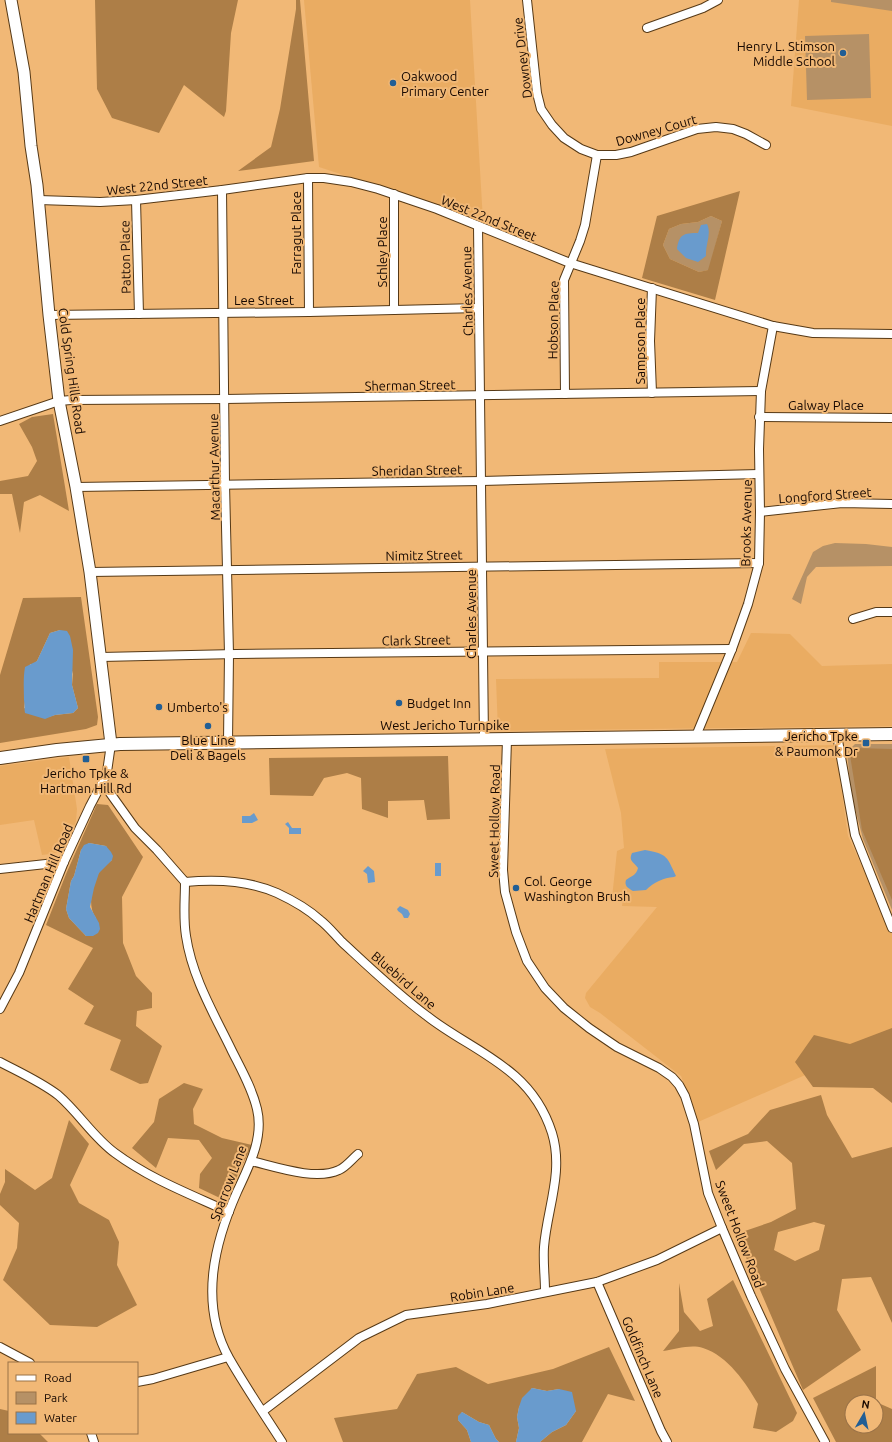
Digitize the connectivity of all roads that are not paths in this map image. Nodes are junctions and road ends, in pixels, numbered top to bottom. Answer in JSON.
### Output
{"nodes":[{"id":1,"x":10,"y":0,"type":"edge"},
{"id":2,"x":527,"y":0,"type":"edge"},
{"id":3,"x":718,"y":0,"type":"edge"},
{"id":4,"x":647,"y":28,"type":"dead end"},
{"id":5,"x":766,"y":145,"type":"dead end"},
{"id":6,"x":598,"y":155,"type":"junction"},
{"id":7,"x":308,"y":178,"type":"junction"},
{"id":8,"x":222,"y":190,"type":"junction"},
{"id":9,"x":394,"y":194,"type":"junction"},
{"id":10,"x":39,"y":200,"type":"junction"},
{"id":11,"x":136,"y":200,"type":"junction"},
{"id":12,"x":478,"y":226,"type":"junction"},
{"id":13,"x":570,"y":264,"type":"junction"},
{"id":14,"x":652,"y":288,"type":"junction"},
{"id":15,"x":479,"y":308,"type":"junction"},
{"id":16,"x":394,"y":310,"type":"junction"},
{"id":17,"x":223,"y":312,"type":"junction"},
{"id":18,"x":308,"y":312,"type":"junction"},
{"id":19,"x":139,"y":314,"type":"junction"},
{"id":20,"x":49,"y":315,"type":"junction"},
{"id":21,"x":774,"y":326,"type":"junction"},
{"id":22,"x":892,"y":334,"type":"edge"},
{"id":23,"x":761,"y":391,"type":"junction"},
{"id":24,"x":652,"y":393,"type":"junction"},
{"id":25,"x":565,"y":394,"type":"junction"},
{"id":26,"x":480,"y":395,"type":"junction"},
{"id":27,"x":225,"y":400,"type":"junction"},
{"id":28,"x":59,"y":401,"type":"junction"},
{"id":29,"x":759,"y":417,"type":"junction"},
{"id":30,"x":892,"y":418,"type":"edge"},
{"id":31,"x":0,"y":421,"type":"edge"},
{"id":32,"x":758,"y":474,"type":"junction"},
{"id":33,"x":482,"y":481,"type":"junction"},
{"id":34,"x":226,"y":484,"type":"junction"},
{"id":35,"x":76,"y":486,"type":"junction"},
{"id":36,"x":892,"y":504,"type":"edge"},
{"id":37,"x":760,"y":512,"type":"junction"},
{"id":38,"x":759,"y":563,"type":"junction"},
{"id":39,"x":483,"y":566,"type":"junction"},
{"id":40,"x":228,"y":570,"type":"junction"},
{"id":41,"x":90,"y":572,"type":"junction"},
{"id":42,"x":892,"y":612,"type":"edge"},
{"id":43,"x":853,"y":619,"type":"dead end"},
{"id":44,"x":732,"y":649,"type":"junction"},
{"id":45,"x":484,"y":652,"type":"junction"},
{"id":46,"x":229,"y":654,"type":"junction"},
{"id":47,"x":101,"y":657,"type":"junction"},
{"id":48,"x":892,"y":734,"type":"edge"},
{"id":49,"x":837,"y":735,"type":"junction"},
{"id":50,"x":696,"y":736,"type":"junction"},
{"id":51,"x":484,"y":739,"type":"junction"},
{"id":52,"x":507,"y":739,"type":"junction"},
{"id":53,"x":228,"y":742,"type":"junction"},
{"id":54,"x":111,"y":744,"type":"junction"},
{"id":55,"x":0,"y":758,"type":"edge"},
{"id":56,"x":102,"y":784,"type":"junction"},
{"id":57,"x":64,"y":862,"type":"junction"},
{"id":58,"x":0,"y":869,"type":"edge"},
{"id":59,"x":185,"y":882,"type":"junction"},
{"id":60,"x":892,"y":928,"type":"edge"},
{"id":61,"x":0,"y":1009,"type":"edge"},
{"id":62,"x":0,"y":1062,"type":"edge"},
{"id":63,"x":358,"y":1154,"type":"dead end"},
{"id":64,"x":251,"y":1161,"type":"junction"},
{"id":65,"x":229,"y":1212,"type":"junction"},
{"id":66,"x":722,"y":1228,"type":"junction"},
{"id":67,"x":597,"y":1282,"type":"junction"},
{"id":68,"x":545,"y":1291,"type":"junction"},
{"id":69,"x":0,"y":1347,"type":"edge"},
{"id":70,"x":228,"y":1357,"type":"junction"},
{"id":71,"x":28,"y":1362,"type":"edge"},
{"id":72,"x":138,"y":1382,"type":"edge"},
{"id":73,"x":262,"y":1411,"type":"junction"},
{"id":74,"x":282,"y":1442,"type":"edge"},
{"id":75,"x":667,"y":1442,"type":"edge"},
{"id":76,"x":825,"y":1442,"type":"edge"}],
"edges":[{"from":1,"to":10,"type":"street","name":"Cold Spring Hills Road"},
{"from":2,"to":6,"type":"street","name":"Downey Drive"},
{"from":3,"to":4,"type":"street"},
{"from":5,"to":6,"type":"street","name":"Downey Court"},
{"from":6,"to":13,"type":"street","name":"Hobson Place"},
{"from":7,"to":8,"type":"street","name":"West 22nd Street"},
{"from":7,"to":9,"type":"street","name":"West 22nd Street"},
{"from":7,"to":18,"type":"street","name":"Farragut Place"},
{"from":8,"to":11,"type":"street","name":"West 22nd Street"},
{"from":8,"to":17,"type":"street","name":"Macarthur Avenue"},
{"from":9,"to":12,"type":"street","name":"West 22nd Street"},
{"from":9,"to":16,"type":"street","name":"Schley Place"},
{"from":10,"to":11,"type":"street","name":"West 22nd Street"},
{"from":10,"to":20,"type":"street","name":"Cold Spring Hills Road"},
{"from":11,"to":19,"type":"street","name":"Patton Place"},
{"from":12,"to":13,"type":"street","name":"West 22nd Street"},
{"from":12,"to":15,"type":"street","name":"Charles Avenue"},
{"from":13,"to":14,"type":"street","name":"West 22nd Street"},
{"from":13,"to":25,"type":"street","name":"Hobson Place"},
{"from":14,"to":21,"type":"street","name":"West 22nd Street"},
{"from":14,"to":24,"type":"street","name":"Sampson Place"},
{"from":15,"to":16,"type":"street","name":"Lee Street"},
{"from":15,"to":26,"type":"street","name":"Charles Avenue"},
{"from":16,"to":18,"type":"street","name":"Lee Street"},
{"from":17,"to":18,"type":"street","name":"Lee Street"},
{"from":17,"to":19,"type":"street","name":"Lee Street"},
{"from":17,"to":27,"type":"street","name":"Macarthur Avenue"},
{"from":19,"to":20,"type":"street","name":"Lee Street"},
{"from":20,"to":28,"type":"street","name":"Cold Spring Hills Road"},
{"from":21,"to":22,"type":"street","name":"West 22nd Street"},
{"from":21,"to":23,"type":"street","name":"Brooks Avenue"},
{"from":23,"to":24,"type":"street","name":"Sherman Street"},
{"from":23,"to":29,"type":"street","name":"Brooks Avenue"},
{"from":24,"to":25,"type":"street","name":"Sherman Street"},
{"from":25,"to":26,"type":"street","name":"Sherman Street"},
{"from":26,"to":27,"type":"street","name":"Sherman Street"},
{"from":26,"to":33,"type":"street","name":"Charles Avenue"},
{"from":27,"to":28,"type":"street","name":"Sherman Street"},
{"from":27,"to":34,"type":"street","name":"Macarthur Avenue"},
{"from":28,"to":31,"type":"street","name":"Sherman Street"},
{"from":28,"to":35,"type":"street","name":"Cold Spring Hills Road"},
{"from":29,"to":30,"type":"street","name":"Galway Place"},
{"from":29,"to":32,"type":"street","name":"Brooks Avenue"},
{"from":32,"to":33,"type":"street","name":"Sheridan Street"},
{"from":32,"to":37,"type":"street","name":"Brooks Avenue"},
{"from":33,"to":34,"type":"street","name":"Sheridan Street"},
{"from":33,"to":39,"type":"street","name":"Charles Avenue"},
{"from":34,"to":35,"type":"street","name":"Sheridan Street"},
{"from":34,"to":40,"type":"street","name":"Macarthur Avenue"},
{"from":35,"to":41,"type":"street","name":"Cold Spring Hills Road"},
{"from":36,"to":37,"type":"street","name":"Longford Street"},
{"from":37,"to":38,"type":"street","name":"Brooks Avenue"},
{"from":38,"to":39,"type":"street","name":"Nimitz Street"},
{"from":38,"to":44,"type":"street","name":"Brooks Avenue"},
{"from":39,"to":40,"type":"street","name":"Nimitz Street"},
{"from":39,"to":45,"type":"street","name":"Charles Avenue"},
{"from":40,"to":41,"type":"street","name":"Nimitz Street"},
{"from":40,"to":46,"type":"street","name":"Macarthur Avenue"},
{"from":41,"to":47,"type":"street","name":"Cold Spring Hills Road"},
{"from":42,"to":43,"type":"street"},
{"from":44,"to":45,"type":"street","name":"Clark Street"},
{"from":44,"to":50,"type":"street","name":"Brooks Avenue"},
{"from":45,"to":46,"type":"street","name":"Clark Street"},
{"from":45,"to":51,"type":"street","name":"Charles Avenue"},
{"from":46,"to":47,"type":"street","name":"Clark Street"},
{"from":46,"to":53,"type":"street","name":"Macarthur Avenue"},
{"from":47,"to":54,"type":"street","name":"Cold Spring Hills Road"},
{"from":48,"to":49,"type":"main road","name":"West Jericho Turnpike"},
{"from":49,"to":50,"type":"main road","name":"West Jericho Turnpike"},
{"from":49,"to":60,"type":"street"},
{"from":50,"to":52,"type":"main road","name":"West Jericho Turnpike"},
{"from":51,"to":52,"type":"main road","name":"West Jericho Turnpike"},
{"from":51,"to":53,"type":"main road","name":"West Jericho Turnpike"},
{"from":52,"to":66,"type":"street","name":"Sweet Hollow Road"},
{"from":53,"to":54,"type":"main road","name":"West Jericho Turnpike"},
{"from":54,"to":55,"type":"main road","name":"West Jericho Turnpike"},
{"from":54,"to":56,"type":"street","name":"Hartman Hill Road"},
{"from":56,"to":57,"type":"street","name":"Hartman Hill Road"},
{"from":56,"to":59,"type":"street"},
{"from":57,"to":58,"type":"street"},
{"from":57,"to":61,"type":"street","name":"Hartman Hill Road"},
{"from":59,"to":64,"type":"street","name":"Sparrow Lane"},
{"from":59,"to":68,"type":"street","name":"Bluebird Lane"},
{"from":62,"to":65,"type":"street"},
{"from":63,"to":64,"type":"street"},
{"from":64,"to":65,"type":"street","name":"Sparrow Lane"},
{"from":65,"to":70,"type":"street","name":"Sparrow Lane"},
{"from":66,"to":67,"type":"street","name":"Robin Lane"},
{"from":66,"to":76,"type":"street","name":"Sweet Hollow Road"},
{"from":67,"to":68,"type":"street","name":"Robin Lane"},
{"from":67,"to":75,"type":"street","name":"Goldfinch Lane"},
{"from":68,"to":73,"type":"street","name":"Robin Lane"},
{"from":69,"to":71,"type":"street"},
{"from":70,"to":72,"type":"street"},
{"from":70,"to":73,"type":"street","name":"Sparrow Lane"},
{"from":73,"to":74,"type":"street","name":"Sparrow Lane"}]}
